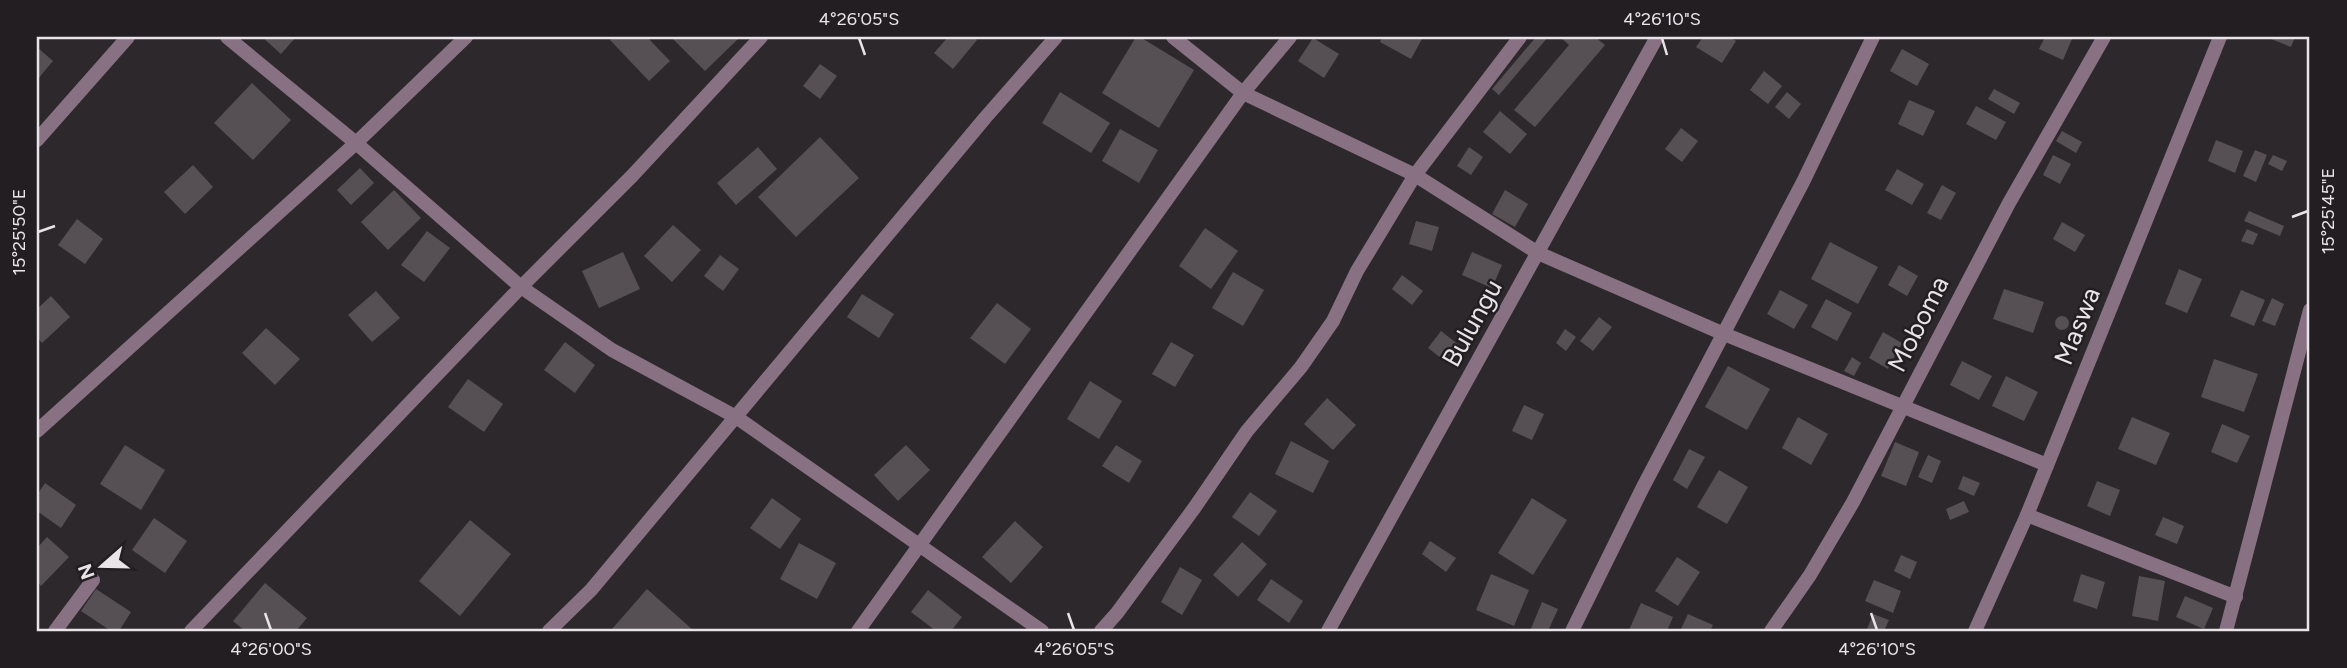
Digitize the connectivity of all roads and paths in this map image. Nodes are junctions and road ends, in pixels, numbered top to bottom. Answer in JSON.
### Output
{"nodes":[{"id":1,"x":128,"y":37,"type":"edge"},
{"id":2,"x":227,"y":37,"type":"edge"},
{"id":3,"x":466,"y":37,"type":"edge"},
{"id":4,"x":761,"y":37,"type":"edge"},
{"id":5,"x":1056,"y":37,"type":"edge"},
{"id":6,"x":1172,"y":37,"type":"edge"},
{"id":7,"x":1290,"y":37,"type":"edge"},
{"id":8,"x":1520,"y":37,"type":"edge"},
{"id":9,"x":1657,"y":37,"type":"edge"},
{"id":10,"x":1873,"y":37,"type":"edge"},
{"id":11,"x":2104,"y":37,"type":"edge"},
{"id":12,"x":2220,"y":37,"type":"edge"},
{"id":13,"x":1243,"y":93,"type":"junction"},
{"id":14,"x":37,"y":140,"type":"edge"},
{"id":15,"x":356,"y":142,"type":"junction"},
{"id":16,"x":1415,"y":175,"type":"junction"},
{"id":17,"x":1538,"y":253,"type":"junction"},
{"id":18,"x":520,"y":287,"type":"junction"},
{"id":19,"x":2310,"y":310,"type":"edge"},
{"id":20,"x":1724,"y":334,"type":"junction"},
{"id":21,"x":1903,"y":407,"type":"junction"},
{"id":22,"x":736,"y":417,"type":"junction"},
{"id":23,"x":37,"y":431,"type":"edge"},
{"id":24,"x":2047,"y":465,"type":"junction"},
{"id":25,"x":2027,"y":515,"type":"junction"},
{"id":26,"x":919,"y":547,"type":"junction"},
{"id":27,"x":93,"y":580,"type":"dead end"},
{"id":28,"x":2236,"y":597,"type":"junction"},
{"id":29,"x":55,"y":631,"type":"edge"},
{"id":30,"x":191,"y":631,"type":"edge"},
{"id":31,"x":549,"y":631,"type":"edge"},
{"id":32,"x":858,"y":631,"type":"edge"},
{"id":33,"x":1042,"y":631,"type":"edge"},
{"id":34,"x":1101,"y":631,"type":"edge"},
{"id":35,"x":1328,"y":631,"type":"edge"},
{"id":36,"x":1572,"y":631,"type":"edge"},
{"id":37,"x":1771,"y":631,"type":"edge"},
{"id":38,"x":1975,"y":631,"type":"edge"},
{"id":39,"x":2226,"y":631,"type":"edge"}],
"edges":[{"from":1,"to":14,"type":"street"},
{"from":2,"to":15,"type":"street"},
{"from":3,"to":15,"type":"street"},
{"from":4,"to":18,"type":"street"},
{"from":5,"to":22,"type":"street"},
{"from":6,"to":13,"type":"street"},
{"from":7,"to":13,"type":"street"},
{"from":8,"to":16,"type":"street"},
{"from":9,"to":17,"type":"street","name":"Bulungu"},
{"from":10,"to":20,"type":"street"},
{"from":11,"to":21,"type":"street","name":"Moboma"},
{"from":12,"to":24,"type":"street","name":"Maswa"},
{"from":13,"to":16,"type":"street"},
{"from":13,"to":26,"type":"street"},
{"from":15,"to":18,"type":"street"},
{"from":15,"to":23,"type":"street"},
{"from":16,"to":17,"type":"street"},
{"from":16,"to":34,"type":"street"},
{"from":17,"to":20,"type":"street"},
{"from":17,"to":35,"type":"street","name":"Bulungu"},
{"from":18,"to":22,"type":"street"},
{"from":18,"to":30,"type":"street"},
{"from":19,"to":28,"type":"street"},
{"from":20,"to":21,"type":"street"},
{"from":20,"to":36,"type":"street"},
{"from":21,"to":24,"type":"street"},
{"from":21,"to":37,"type":"street","name":"Moboma"},
{"from":22,"to":26,"type":"street"},
{"from":22,"to":31,"type":"street"},
{"from":24,"to":25,"type":"street","name":"Maswa"},
{"from":25,"to":28,"type":"street"},
{"from":25,"to":38,"type":"street","name":"Maswa"},
{"from":26,"to":32,"type":"street"},
{"from":26,"to":33,"type":"street"},
{"from":27,"to":29,"type":"street"},
{"from":28,"to":39,"type":"street"}]}
